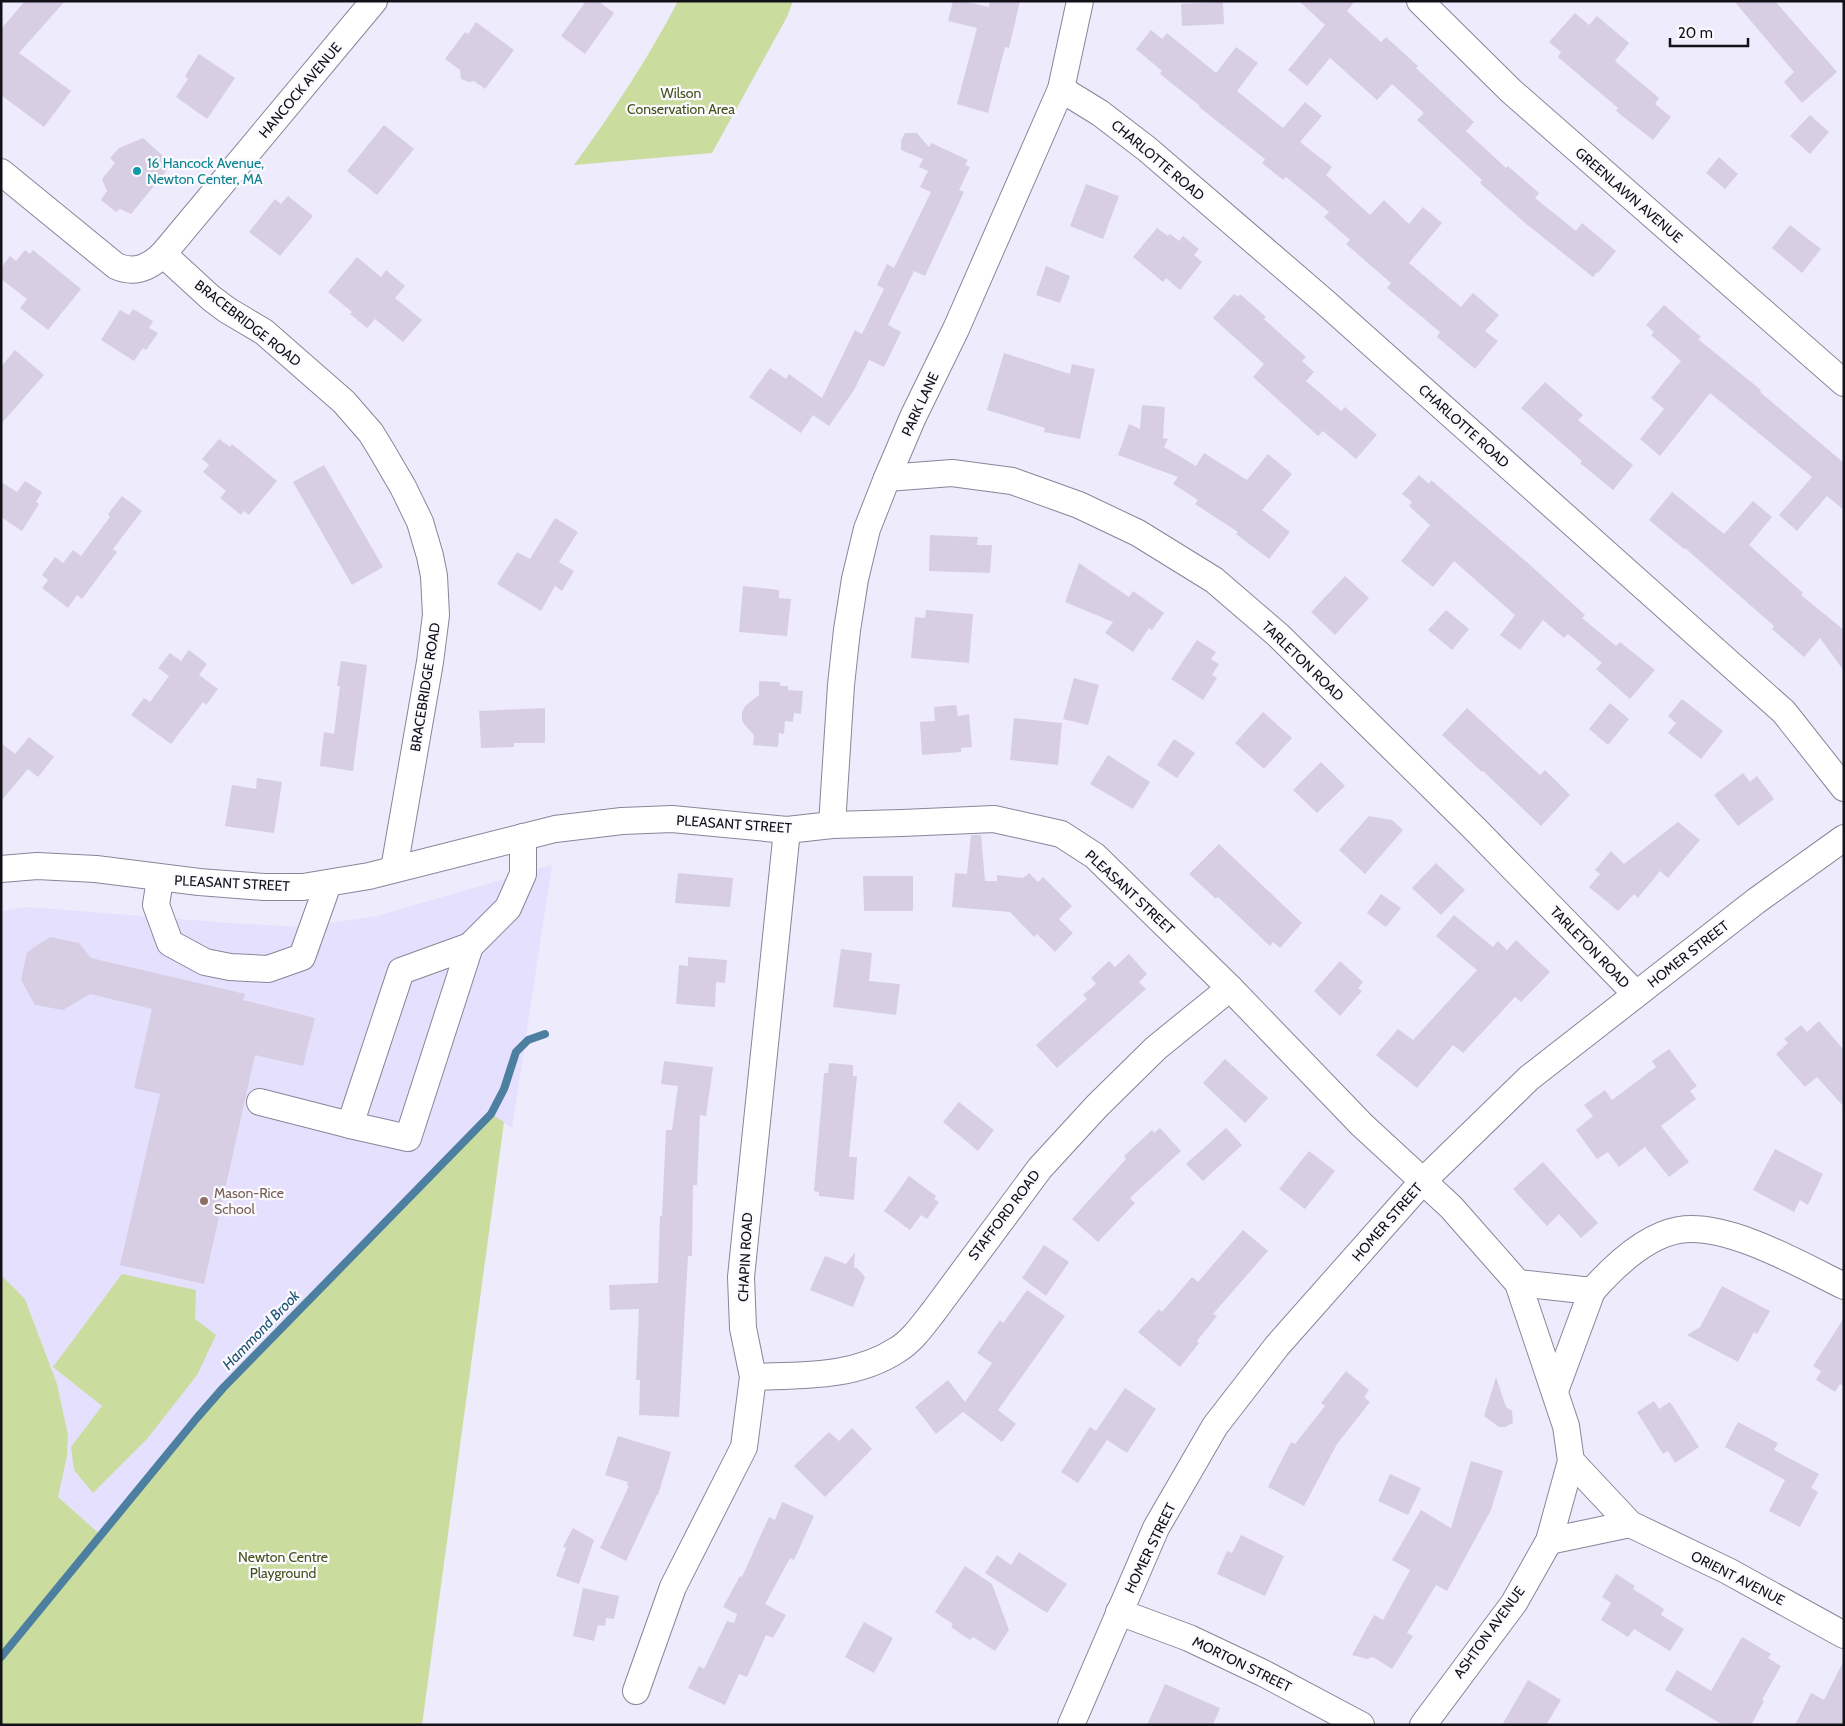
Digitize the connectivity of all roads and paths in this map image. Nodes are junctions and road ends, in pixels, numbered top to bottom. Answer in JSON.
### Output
{"nodes":[{"id":1,"x":374,"y":1,"type":"edge"},
{"id":2,"x":1080,"y":1,"type":"edge"},
{"id":3,"x":1420,"y":1,"type":"edge"},
{"id":4,"x":1061,"y":89,"type":"junction"},
{"id":5,"x":1,"y":172,"type":"edge"},
{"id":6,"x":163,"y":254,"type":"junction"},
{"id":7,"x":1844,"y":383,"type":"edge"},
{"id":8,"x":887,"y":478,"type":"junction"},
{"id":9,"x":1844,"y":788,"type":"edge"},
{"id":10,"x":832,"y":824,"type":"junction"},
{"id":11,"x":787,"y":830,"type":"junction"},
{"id":12,"x":523,"y":837,"type":"junction"},
{"id":13,"x":1844,"y":838,"type":"edge"},
{"id":14,"x":1,"y":869,"type":"edge"},
{"id":15,"x":394,"y":869,"type":"junction"},
{"id":16,"x":160,"y":878,"type":"junction"},
{"id":17,"x":328,"y":884,"type":"junction"},
{"id":18,"x":470,"y":946,"type":"junction"},
{"id":19,"x":1230,"y":988,"type":"junction"},
{"id":20,"x":1636,"y":994,"type":"junction"},
{"id":21,"x":260,"y":1102,"type":"dead end"},
{"id":22,"x":350,"y":1125,"type":"junction"},
{"id":23,"x":1423,"y":1181,"type":"junction"},
{"id":24,"x":1518,"y":1283,"type":"junction"},
{"id":25,"x":1844,"y":1286,"type":"edge"},
{"id":26,"x":1592,"y":1291,"type":"junction"},
{"id":27,"x":753,"y":1377,"type":"junction"},
{"id":28,"x":1555,"y":1391,"type":"junction"},
{"id":29,"x":1571,"y":1461,"type":"junction"},
{"id":30,"x":1630,"y":1524,"type":"junction"},
{"id":31,"x":1549,"y":1542,"type":"junction"},
{"id":32,"x":1119,"y":1612,"type":"junction"},
{"id":33,"x":1844,"y":1634,"type":"edge"},
{"id":34,"x":636,"y":1691,"type":"dead end"},
{"id":35,"x":1071,"y":1725,"type":"edge"},
{"id":36,"x":1361,"y":1725,"type":"edge"},
{"id":37,"x":1423,"y":1725,"type":"edge"}],
"edges":[{"from":1,"to":6,"type":"street","name":"HANCOCK AVENUE"},
{"from":2,"to":4,"type":"street","name":"PARK LANE"},
{"from":3,"to":7,"type":"street","name":"GREENLAWN AVENUE"},
{"from":4,"to":8,"type":"street","name":"PARK LANE"},
{"from":4,"to":9,"type":"street","name":"CHARLOTTE ROAD"},
{"from":5,"to":6,"type":"street","name":"HANCOCK AVENUE"},
{"from":6,"to":15,"type":"street","name":"BRACEBRIDGE ROAD"},
{"from":8,"to":10,"type":"street","name":"PARK LANE"},
{"from":8,"to":20,"type":"street","name":"TARLETON ROAD"},
{"from":10,"to":11,"type":"street","name":"PLEASANT STREET"},
{"from":10,"to":19,"type":"street","name":"PLEASANT STREET"},
{"from":11,"to":12,"type":"street","name":"PLEASANT STREET"},
{"from":11,"to":27,"type":"street","name":"CHAPIN ROAD"},
{"from":12,"to":15,"type":"street","name":"PLEASANT STREET"},
{"from":12,"to":18,"type":"street"},
{"from":13,"to":20,"type":"street","name":"HOMER STREET"},
{"from":14,"to":16,"type":"street","name":"PLEASANT STREET"},
{"from":15,"to":17,"type":"street","name":"PLEASANT STREET"},
{"from":16,"to":17,"type":"street","name":"PLEASANT STREET"},
{"from":16,"to":17,"type":"street"},
{"from":18,"to":22,"type":"street"},
{"from":18,"to":22,"type":"street"},
{"from":19,"to":23,"type":"street","name":"PLEASANT STREET"},
{"from":19,"to":27,"type":"street","name":"STAFFORD ROAD"},
{"from":20,"to":23,"type":"street","name":"HOMER STREET"},
{"from":21,"to":22,"type":"street"},
{"from":23,"to":24,"type":"street","name":"PLEASANT STREET"},
{"from":23,"to":32,"type":"street","name":"HOMER STREET"},
{"from":24,"to":26,"type":"street"},
{"from":24,"to":28,"type":"street","name":"ASHTON AVENUE"},
{"from":25,"to":26,"type":"street"},
{"from":26,"to":28,"type":"street"},
{"from":27,"to":34,"type":"street","name":"CHAPIN ROAD"},
{"from":28,"to":29,"type":"street","name":"ASHTON AVENUE"},
{"from":29,"to":30,"type":"street","name":"ORIENT AVENUE"},
{"from":29,"to":31,"type":"street","name":"ASHTON AVENUE"},
{"from":30,"to":31,"type":"street"},
{"from":30,"to":33,"type":"street","name":"ORIENT AVENUE"},
{"from":31,"to":37,"type":"street","name":"ASHTON AVENUE"},
{"from":32,"to":35,"type":"street","name":"HOMER STREET"},
{"from":32,"to":36,"type":"street","name":"MORTON STREET"}]}
